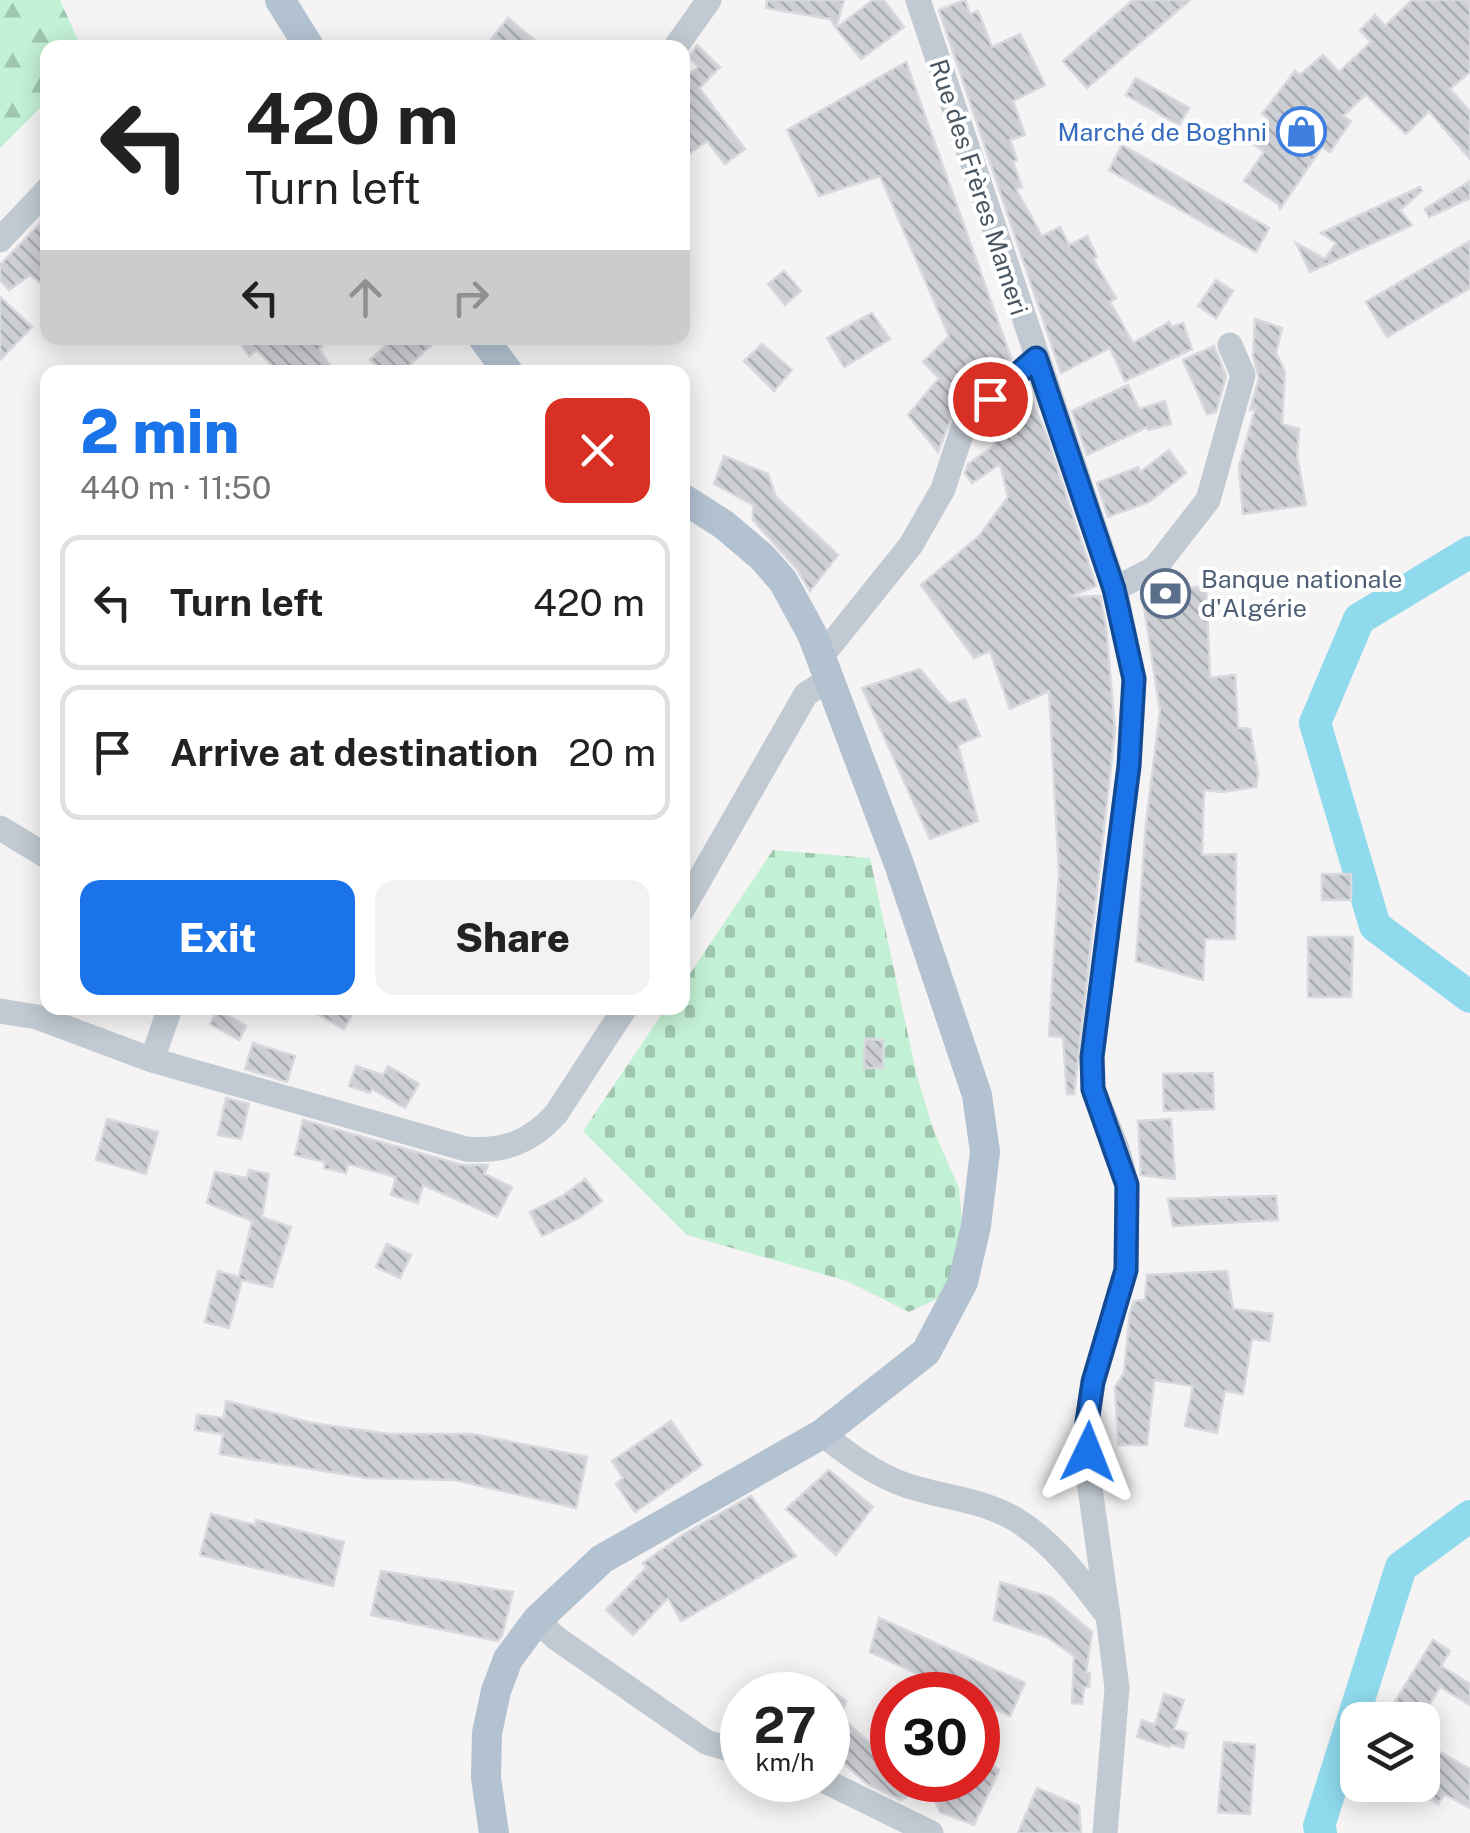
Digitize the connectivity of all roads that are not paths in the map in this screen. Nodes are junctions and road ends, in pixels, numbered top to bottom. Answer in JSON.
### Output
{"nodes":[{"id":1,"x":280,"y":0,"type":"edge"},
{"id":2,"x":709,"y":0,"type":"edge"},
{"id":3,"x":918,"y":0,"type":"edge"},
{"id":4,"x":305,"y":40,"type":"edge"},
{"id":5,"x":681,"y":40,"type":"edge"},
{"id":6,"x":40,"y":198,"type":"edge"},
{"id":7,"x":0,"y":240,"type":"edge"},
{"id":8,"x":1230,"y":344,"type":"dead end"},
{"id":9,"x":1036,"y":358,"type":"junction"},
{"id":10,"x":690,"y":503,"type":"edge"},
{"id":11,"x":1114,"y":589,"type":"junction"},
{"id":12,"x":825,"y":668,"type":"junction"},
{"id":13,"x":0,"y":828,"type":"edge"},
{"id":14,"x":40,"y":852,"type":"edge"},
{"id":15,"x":690,"y":896,"type":"edge"},
{"id":16,"x":0,"y":1011,"type":"edge"},
{"id":17,"x":168,"y":1015,"type":"edge"},
{"id":18,"x":620,"y":1015,"type":"edge"},
{"id":19,"x":152,"y":1060,"type":"junction"},
{"id":20,"x":822,"y":1434,"type":"junction"},
{"id":21,"x":1108,"y":1616,"type":"junction"},
{"id":22,"x":537,"y":1620,"type":"junction"},
{"id":23,"x":720,"y":1747,"type":"edge"},
{"id":24,"x":850,"y":1793,"type":"edge"},
{"id":25,"x":494,"y":1833,"type":"edge"},
{"id":26,"x":932,"y":1833,"type":"edge"},
{"id":27,"x":1106,"y":1833,"type":"edge"}],
"edges":[{"from":1,"to":4,"type":"main road"},
{"from":2,"to":5,"type":"street"},
{"from":3,"to":9,"type":"street","name":"Rue des Frères Mameri"},
{"from":6,"to":7,"type":"street"},
{"from":8,"to":11,"type":"street"},
{"from":9,"to":11,"type":"street","name":"Rue des Frères Mameri"},
{"from":9,"to":12,"type":"street"},
{"from":10,"to":12,"type":"main road"},
{"from":11,"to":21,"type":"street","name":"Rue des Frères Mameri"},
{"from":12,"to":15,"type":"street"},
{"from":12,"to":20,"type":"main road"},
{"from":13,"to":14,"type":"street"},
{"from":16,"to":19,"type":"street"},
{"from":17,"to":19,"type":"street"},
{"from":18,"to":19,"type":"street"},
{"from":20,"to":21,"type":"street"},
{"from":20,"to":22,"type":"main road"},
{"from":21,"to":27,"type":"street","name":"Rue des Frères Mameri"},
{"from":22,"to":23,"type":"street"},
{"from":22,"to":25,"type":"main road"},
{"from":24,"to":26,"type":"street"}]}
